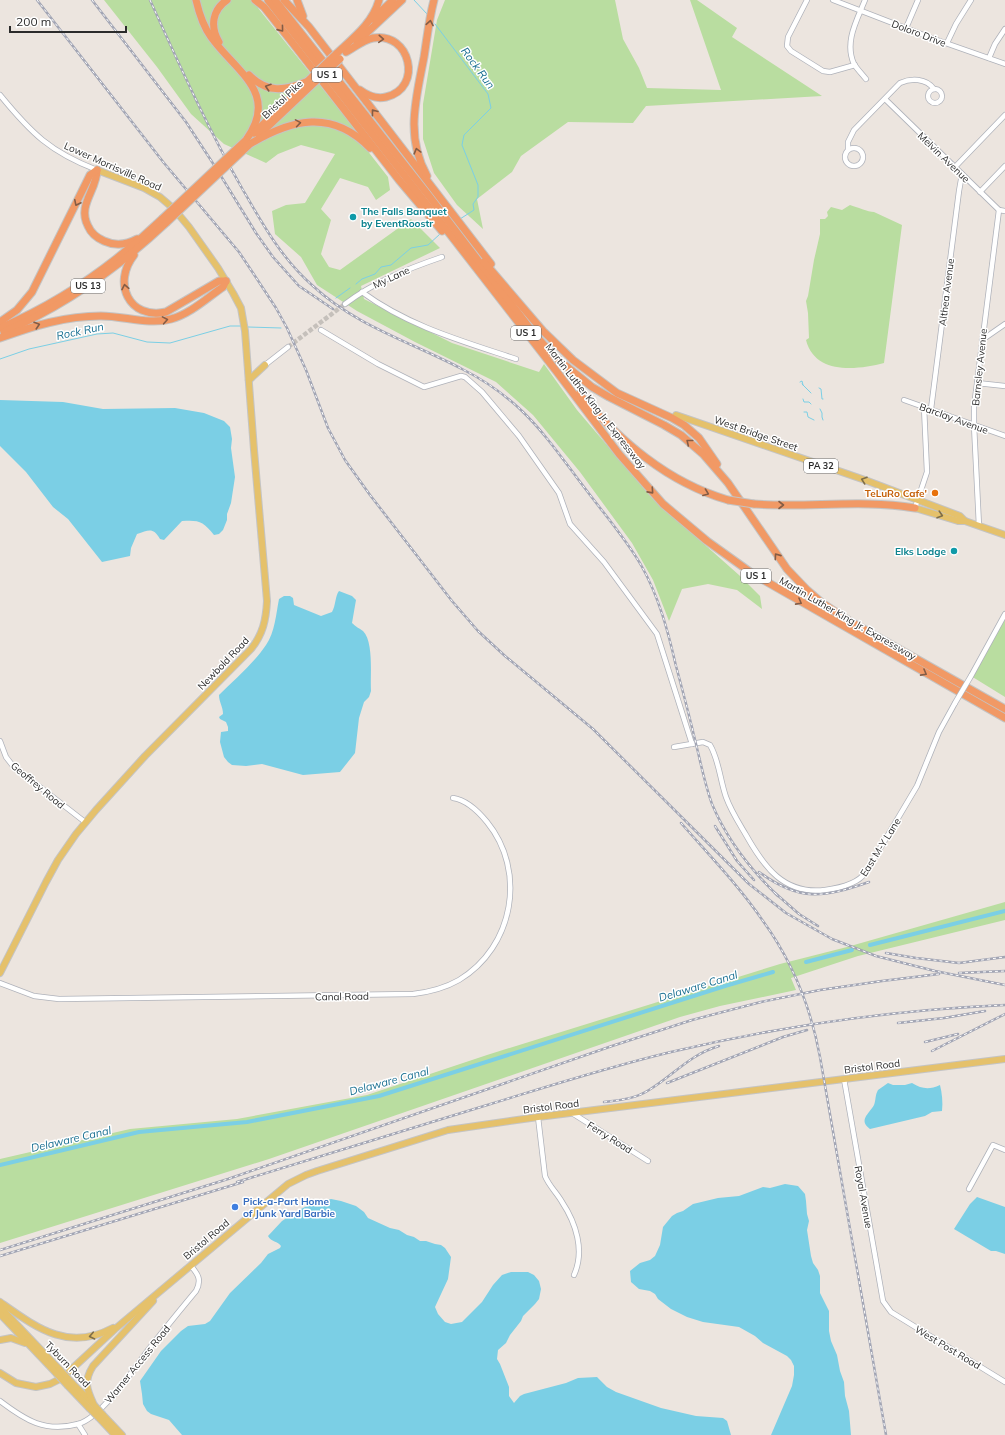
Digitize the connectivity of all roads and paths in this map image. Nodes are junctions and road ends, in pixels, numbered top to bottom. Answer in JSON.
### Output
{"nodes":[{"id":1,"x":196,"y":0,"type":"edge"},
{"id":2,"x":227,"y":0,"type":"edge"},
{"id":3,"x":255,"y":0,"type":"edge"},
{"id":4,"x":268,"y":0,"type":"edge"},
{"id":5,"x":275,"y":0,"type":"edge"},
{"id":6,"x":284,"y":0,"type":"edge"},
{"id":7,"x":288,"y":0,"type":"edge"},
{"id":8,"x":297,"y":0,"type":"edge"},
{"id":9,"x":379,"y":0,"type":"edge"},
{"id":10,"x":393,"y":0,"type":"edge"},
{"id":11,"x":402,"y":0,"type":"edge"},
{"id":12,"x":434,"y":0,"type":"edge"},
{"id":13,"x":807,"y":0,"type":"edge"},
{"id":14,"x":833,"y":0,"type":"edge"},
{"id":15,"x":865,"y":0,"type":"edge"},
{"id":16,"x":918,"y":0,"type":"edge"},
{"id":17,"x":972,"y":0,"type":"edge"},
{"id":18,"x":861,"y":11,"type":"junction"},
{"id":19,"x":296,"y":13,"type":"junction"},
{"id":20,"x":365,"y":26,"type":"junction"},
{"id":21,"x":309,"y":27,"type":"junction"},
{"id":22,"x":906,"y":28,"type":"junction"},
{"id":23,"x":1005,"y":29,"type":"edge"},
{"id":24,"x":947,"y":43,"type":"junction"},
{"id":25,"x":346,"y":52,"type":"junction"},
{"id":26,"x":338,"y":56,"type":"junction"},
{"id":27,"x":989,"y":58,"type":"junction"},
{"id":28,"x":855,"y":64,"type":"junction"},
{"id":29,"x":1005,"y":64,"type":"edge"},
{"id":30,"x":315,"y":78,"type":"junction"},
{"id":31,"x":866,"y":79,"type":"dead end"},
{"id":32,"x":306,"y":82,"type":"junction"},
{"id":33,"x":353,"y":84,"type":"junction"},
{"id":34,"x":934,"y":89,"type":"dead end"},
{"id":35,"x":0,"y":95,"type":"edge"},
{"id":36,"x":884,"y":99,"type":"junction"},
{"id":37,"x":1005,"y":115,"type":"edge"},
{"id":38,"x":248,"y":142,"type":"junction"},
{"id":39,"x":848,"y":149,"type":"junction"},
{"id":40,"x":1005,"y":166,"type":"edge"},
{"id":41,"x":955,"y":167,"type":"junction"},
{"id":42,"x":97,"y":170,"type":"junction"},
{"id":43,"x":962,"y":174,"type":"junction"},
{"id":44,"x":399,"y":180,"type":"junction"},
{"id":45,"x":980,"y":192,"type":"junction"},
{"id":46,"x":441,"y":198,"type":"junction"},
{"id":47,"x":999,"y":210,"type":"junction"},
{"id":48,"x":1005,"y":210,"type":"edge"},
{"id":49,"x":445,"y":219,"type":"junction"},
{"id":50,"x":164,"y":221,"type":"junction"},
{"id":51,"x":150,"y":230,"type":"junction"},
{"id":52,"x":455,"y":232,"type":"junction"},
{"id":53,"x":143,"y":244,"type":"junction"},
{"id":54,"x":442,"y":257,"type":"dead end"},
{"id":55,"x":226,"y":281,"type":"junction"},
{"id":56,"x":362,"y":292,"type":"junction"},
{"id":57,"x":345,"y":304,"type":"tunnel mouth"},
{"id":58,"x":0,"y":322,"type":"edge"},
{"id":59,"x":1005,"y":324,"type":"edge"},
{"id":60,"x":0,"y":328,"type":"edge"},
{"id":61,"x":320,"y":330,"type":"dead end"},
{"id":62,"x":0,"y":334,"type":"edge"},
{"id":63,"x":0,"y":338,"type":"edge"},
{"id":64,"x":982,"y":340,"type":"junction"},
{"id":65,"x":288,"y":347,"type":"tunnel mouth"},
{"id":66,"x":516,"y":360,"type":"dead end"},
{"id":67,"x":247,"y":361,"type":"junction"},
{"id":68,"x":265,"y":365,"type":"junction"},
{"id":69,"x":557,"y":372,"type":"junction"},
{"id":70,"x":598,"y":379,"type":"junction"},
{"id":71,"x":249,"y":380,"type":"junction"},
{"id":72,"x":977,"y":383,"type":"junction"},
{"id":73,"x":1005,"y":386,"type":"edge"},
{"id":74,"x":904,"y":400,"type":"dead end"},
{"id":75,"x":924,"y":407,"type":"junction"},
{"id":76,"x":931,"y":409,"type":"junction"},
{"id":77,"x":676,"y":415,"type":"joint"},
{"id":78,"x":974,"y":425,"type":"junction"},
{"id":79,"x":1005,"y":436,"type":"edge"},
{"id":80,"x":619,"y":454,"type":"junction"},
{"id":81,"x":734,"y":492,"type":"junction"},
{"id":82,"x":918,"y":500,"type":"junction"},
{"id":83,"x":915,"y":508,"type":"junction"},
{"id":84,"x":965,"y":520,"type":"junction"},
{"id":85,"x":979,"y":526,"type":"junction"},
{"id":86,"x":1005,"y":535,"type":"edge"},
{"id":87,"x":1005,"y":614,"type":"edge"},
{"id":88,"x":1005,"y":709,"type":"edge"},
{"id":89,"x":1005,"y":718,"type":"edge"},
{"id":90,"x":0,"y":740,"type":"edge"},
{"id":91,"x":692,"y":744,"type":"junction"},
{"id":92,"x":674,"y":746,"type":"dead end"},
{"id":93,"x":453,"y":798,"type":"dead end"},
{"id":94,"x":85,"y":822,"type":"junction"},
{"id":95,"x":0,"y":973,"type":"edge"},
{"id":96,"x":0,"y":983,"type":"edge"},
{"id":97,"x":1005,"y":1059,"type":"edge"},
{"id":98,"x":844,"y":1079,"type":"junction"},
{"id":99,"x":572,"y":1113,"type":"junction"},
{"id":100,"x":538,"y":1117,"type":"junction"},
{"id":101,"x":1005,"y":1150,"type":"edge"},
{"id":102,"x":648,"y":1161,"type":"dead end"},
{"id":103,"x":969,"y":1189,"type":"dead end"},
{"id":104,"x":191,"y":1266,"type":"junction"},
{"id":105,"x":574,"y":1275,"type":"dead end"},
{"id":106,"x":162,"y":1290,"type":"junction"},
{"id":107,"x":0,"y":1302,"type":"edge"},
{"id":108,"x":148,"y":1302,"type":"junction"},
{"id":109,"x":0,"y":1307,"type":"edge"},
{"id":110,"x":891,"y":1312,"type":"joint"},
{"id":111,"x":0,"y":1314,"type":"edge"},
{"id":112,"x":0,"y":1340,"type":"edge"},
{"id":113,"x":32,"y":1348,"type":"junction"},
{"id":114,"x":58,"y":1372,"type":"junction"},
{"id":115,"x":0,"y":1373,"type":"edge"},
{"id":116,"x":0,"y":1377,"type":"edge"},
{"id":117,"x":1005,"y":1382,"type":"edge"},
{"id":118,"x":0,"y":1401,"type":"edge"},
{"id":119,"x":91,"y":1406,"type":"junction"},
{"id":120,"x":101,"y":1417,"type":"junction"},
{"id":121,"x":78,"y":1424,"type":"junction"},
{"id":122,"x":85,"y":1435,"type":"edge"},
{"id":123,"x":115,"y":1435,"type":"edge"},
{"id":124,"x":122,"y":1435,"type":"edge"}],
"edges":[{"from":1,"to":38,"type":"highway"},
{"from":32,"to":2,"type":"highway","one_way":true},
{"from":3,"to":44,"type":"highway","one_way":true},
{"from":4,"to":49,"type":"highway","number":"US 1"},
{"from":5,"to":49,"type":"highway","number":"US 1"},
{"from":6,"to":19,"type":"highway"},
{"from":7,"to":19,"type":"highway"},
{"from":8,"to":21,"type":"highway"},
{"from":9,"to":20,"type":"highway"},
{"from":10,"to":20,"type":"highway"},
{"from":11,"to":25,"type":"highway"},
{"from":46,"to":12,"type":"highway","one_way":true},
{"from":13,"to":28,"type":"street"},
{"from":14,"to":18,"type":"street","name":"Doloro Drive"},
{"from":15,"to":18,"type":"street"},
{"from":16,"to":22,"type":"street"},
{"from":17,"to":24,"type":"street"},
{"from":18,"to":22,"type":"street","name":"Doloro Drive"},
{"from":18,"to":28,"type":"street"},
{"from":19,"to":21,"type":"highway"},
{"from":20,"to":26,"type":"highway","number":"US 13"},
{"from":21,"to":33,"type":"highway"},
{"from":22,"to":24,"type":"street","name":"Doloro Drive"},
{"from":23,"to":27,"type":"street"},
{"from":24,"to":27,"type":"street","name":"Doloro Drive"},
{"from":25,"to":26,"type":"highway","name":"Bristol Pike","number":"US 13"},
{"from":25,"to":33,"type":"highway","one_way":true},
{"from":26,"to":30,"type":"highway","name":"Bristol Pike","number":"US 13","bridge":true},
{"from":27,"to":29,"type":"street","name":"Doloro Drive"},
{"from":28,"to":31,"type":"street"},
{"from":30,"to":32,"type":"highway","number":"US 13"},
{"from":30,"to":38,"type":"highway","name":"Bristol Pike","number":"US 13"},
{"from":32,"to":38,"type":"highway","number":"US 13"},
{"from":46,"to":33,"type":"highway","one_way":true},
{"from":34,"to":36,"type":"street"},
{"from":35,"to":42,"type":"street","name":"Lower Morrisville Road"},
{"from":36,"to":39,"type":"street"},
{"from":36,"to":41,"type":"street","name":"Melvin Avenue"},
{"from":37,"to":41,"type":"street"},
{"from":38,"to":44,"type":"highway","one_way":true},
{"from":38,"to":50,"type":"highway","number":"US 13","bridge":true},
{"from":39,"to":39,"type":"street"},
{"from":40,"to":45,"type":"street"},
{"from":41,"to":43,"type":"street","name":"Melvin Avenue"},
{"from":42,"to":51,"type":"highway"},
{"from":42,"to":55,"type":"main road","name":"Lower Morrisville Road"},
{"from":42,"to":58,"type":"highway","one_way":true},
{"from":43,"to":45,"type":"street","name":"Melvin Avenue"},
{"from":43,"to":76,"type":"street","name":"Althea Avenue"},
{"from":44,"to":49,"type":"highway"},
{"from":45,"to":47,"type":"street","name":"Melvin Avenue"},
{"from":46,"to":49,"type":"highway"},
{"from":47,"to":48,"type":"street"},
{"from":47,"to":64,"type":"street","name":"Barnsley Avenue"},
{"from":49,"to":52,"type":"highway"},
{"from":49,"to":52,"type":"highway"},
{"from":50,"to":51,"type":"highway","number":"US 13"},
{"from":50,"to":53,"type":"highway","number":"US 13"},
{"from":51,"to":60,"type":"highway","number":"US 13"},
{"from":52,"to":69,"type":"highway","name":"Martin Luther King Jr. Expressway","number":"US 1"},
{"from":52,"to":70,"type":"highway"},
{"from":52,"to":80,"type":"highway"},
{"from":81,"to":52,"type":"highway","name":"Martin Luther King Jr. Expressway","number":"US 1","one_way":true},
{"from":55,"to":53,"type":"highway","one_way":true},
{"from":53,"to":62,"type":"highway","number":"US 13"},
{"from":54,"to":56,"type":"street","name":"My Lane"},
{"from":63,"to":55,"type":"highway","one_way":true},
{"from":55,"to":67,"type":"main road","name":"Newbold Road"},
{"from":56,"to":57,"type":"street","name":"My Lane"},
{"from":56,"to":66,"type":"street"},
{"from":59,"to":64,"type":"street"},
{"from":61,"to":91,"type":"street"},
{"from":64,"to":72,"type":"street","name":"Barnsley Avenue"},
{"from":65,"to":68,"type":"street"},
{"from":67,"to":68,"type":"main road"},
{"from":67,"to":71,"type":"main road","name":"Newbold Road"},
{"from":68,"to":71,"type":"main road"},
{"from":69,"to":80,"type":"highway","name":"Martin Luther King Jr. Expressway","number":"US 1"},
{"from":69,"to":83,"type":"highway","one_way":true,"bridge":true},
{"from":70,"to":77,"type":"highway"},
{"from":70,"to":81,"type":"highway"},
{"from":71,"to":94,"type":"main road","name":"Newbold Road"},
{"from":72,"to":73,"type":"street"},
{"from":72,"to":78,"type":"street","name":"Barnsley Avenue"},
{"from":74,"to":75,"type":"street","name":"Barclay Avenue"},
{"from":75,"to":76,"type":"street","name":"Barclay Avenue"},
{"from":75,"to":82,"type":"street"},
{"from":76,"to":78,"type":"street","name":"Barclay Avenue"},
{"from":82,"to":77,"type":"main road","name":"West Bridge Street","number":"PA 32","one_way":true},
{"from":78,"to":79,"type":"street","name":"Barclay Avenue"},
{"from":78,"to":85,"type":"street","name":"Barnsley Avenue"},
{"from":80,"to":89,"type":"highway","name":"Martin Luther King Jr. Expressway","number":"US 1","one_way":true},
{"from":88,"to":81,"type":"highway","name":"Martin Luther King Jr. Expressway","number":"US 1","one_way":true},
{"from":82,"to":83,"type":"street"},
{"from":82,"to":84,"type":"main road","name":"West Bridge Street","number":"PA 32"},
{"from":83,"to":84,"type":"main road","name":"West Bridge Street","number":"PA 32","one_way":true},
{"from":84,"to":85,"type":"main road","name":"West Bridge Street","number":"PA 32"},
{"from":85,"to":86,"type":"main road","name":"West Bridge Street","number":"PA 32"},
{"from":87,"to":91,"type":"street","name":"East M-Y Lane","bridge":true},
{"from":90,"to":94,"type":"street","name":"Geoffrey Road"},
{"from":91,"to":92,"type":"street","name":"East M-Y Lane"},
{"from":93,"to":96,"type":"street","name":"Canal Road"},
{"from":94,"to":95,"type":"main road","name":"Newbold Road"},
{"from":97,"to":98,"type":"main road","name":"Bristol Road"},
{"from":98,"to":99,"type":"main road","name":"Bristol Road"},
{"from":98,"to":110,"type":"street","name":"Royal Avenue"},
{"from":99,"to":100,"type":"main road","name":"Bristol Road"},
{"from":99,"to":102,"type":"street","name":"Ferry Road"},
{"from":100,"to":104,"type":"main road","name":"Bristol Road"},
{"from":100,"to":105,"type":"street"},
{"from":101,"to":103,"type":"street"},
{"from":104,"to":106,"type":"main road","name":"Bristol Road"},
{"from":104,"to":121,"type":"street","name":"Warner Access Road"},
{"from":106,"to":108,"type":"main road","name":"Bristol Road"},
{"from":106,"to":119,"type":"main road"},
{"from":108,"to":107,"type":"main road","one_way":true},
{"from":108,"to":115,"type":"main road"},
{"from":108,"to":116,"type":"main road"},
{"from":109,"to":114,"type":"main road","name":"Tyburn Road"},
{"from":110,"to":117,"type":"street","name":"West Post Road"},
{"from":111,"to":113,"type":"main road","name":"Tyburn Road"},
{"from":112,"to":113,"type":"main road"},
{"from":113,"to":114,"type":"main road","name":"Tyburn Road"},
{"from":114,"to":119,"type":"main road","name":"Tyburn Road","bridge":true},
{"from":118,"to":121,"type":"street","name":"Warner Access Road"},
{"from":119,"to":120,"type":"main road","name":"Tyburn Road","bridge":true},
{"from":120,"to":123,"type":"main road","name":"Tyburn Road"},
{"from":120,"to":124,"type":"main road","name":"Tyburn Road"},
{"from":121,"to":122,"type":"street"}]}
